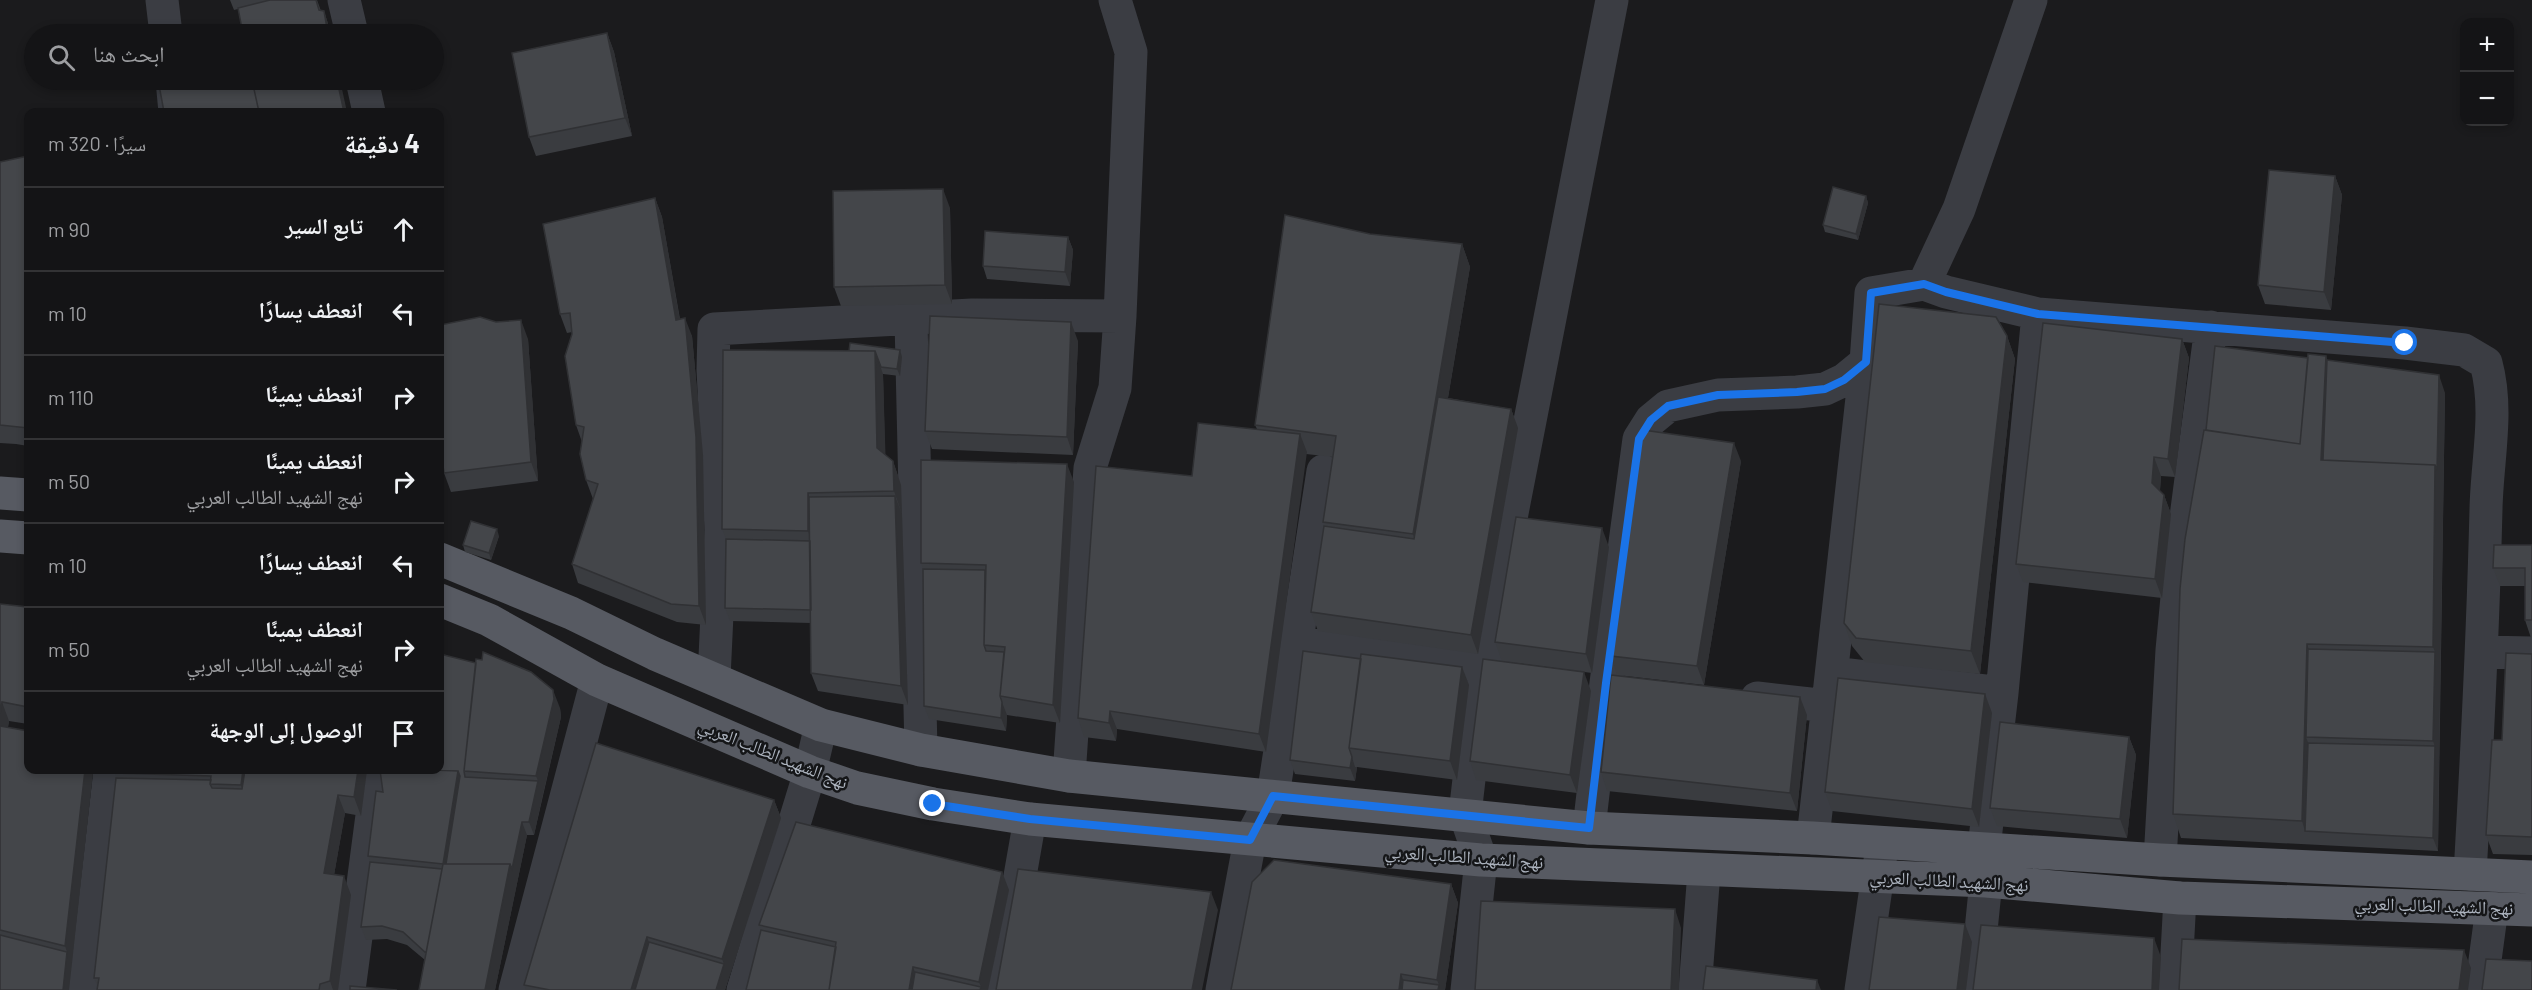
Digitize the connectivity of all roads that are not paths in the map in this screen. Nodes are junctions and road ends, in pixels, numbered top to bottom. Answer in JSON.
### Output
{"nodes":[{"id":1,"x":162,"y":0,"type":"edge"},
{"id":2,"x":344,"y":0,"type":"edge"},
{"id":3,"x":1115,"y":0,"type":"edge"},
{"id":4,"x":1612,"y":0,"type":"edge"},
{"id":5,"x":2031,"y":0,"type":"edge"},
{"id":6,"x":165,"y":24,"type":"edge"},
{"id":7,"x":350,"y":24,"type":"edge"},
{"id":8,"x":173,"y":90,"type":"edge"},
{"id":9,"x":364,"y":90,"type":"edge"},
{"id":10,"x":175,"y":108,"type":"edge"},
{"id":11,"x":368,"y":108,"type":"edge"},
{"id":12,"x":1924,"y":284,"type":"junction"},
{"id":13,"x":2038,"y":314,"type":"junction"},
{"id":14,"x":1120,"y":316,"type":"junction"},
{"id":15,"x":911,"y":320,"type":"junction"},
{"id":16,"x":2211,"y":327,"type":"junction"},
{"id":17,"x":1866,"y":362,"type":"junction"},
{"id":18,"x":914,"y":466,"type":"junction"},
{"id":19,"x":949,"y":466,"type":"edge"},
{"id":20,"x":1055,"y":467,"type":"edge"},
{"id":21,"x":1090,"y":468,"type":"junction"},
{"id":22,"x":1323,"y":471,"type":"dead end"},
{"id":23,"x":0,"y":493,"type":"edge"},
{"id":24,"x":24,"y":495,"type":"edge"},
{"id":25,"x":0,"y":537,"type":"edge"},
{"id":26,"x":24,"y":538,"type":"edge"},
{"id":27,"x":444,"y":556,"type":"edge"},
{"id":28,"x":444,"y":602,"type":"edge"},
{"id":29,"x":1296,"y":642,"type":"junction"},
{"id":30,"x":2482,"y":652,"type":"junction"},
{"id":31,"x":2532,"y":653,"type":"edge"},
{"id":32,"x":1482,"y":667,"type":"junction"},
{"id":33,"x":1527,"y":673,"type":"edge"},
{"id":34,"x":1832,"y":673,"type":"junction"},
{"id":35,"x":714,"y":678,"type":"junction"},
{"id":36,"x":1572,"y":679,"type":"edge"},
{"id":37,"x":597,"y":680,"type":"junction"},
{"id":38,"x":1606,"y":683,"type":"junction"},
{"id":39,"x":1641,"y":687,"type":"edge"},
{"id":40,"x":2002,"y":693,"type":"junction"},
{"id":41,"x":1723,"y":695,"type":"edge"},
{"id":42,"x":1828,"y":705,"type":"junction"},
{"id":43,"x":821,"y":725,"type":"junction"},
{"id":44,"x":921,"y":750,"type":"junction"},
{"id":45,"x":810,"y":772,"type":"junction"},
{"id":46,"x":110,"y":774,"type":"edge"},
{"id":47,"x":377,"y":774,"type":"edge"},
{"id":48,"x":1069,"y":776,"type":"junction"},
{"id":49,"x":1273,"y":796,"type":"junction"},
{"id":50,"x":1465,"y":814,"type":"junction"},
{"id":51,"x":1030,"y":819,"type":"junction"},
{"id":52,"x":1589,"y":828,"type":"junction"},
{"id":53,"x":1813,"y":838,"type":"junction"},
{"id":54,"x":1250,"y":840,"type":"junction"},
{"id":55,"x":1883,"y":843,"type":"junction"},
{"id":56,"x":1984,"y":848,"type":"junction"},
{"id":57,"x":1481,"y":860,"type":"junction"},
{"id":58,"x":2160,"y":860,"type":"junction"},
{"id":59,"x":1704,"y":871,"type":"junction"},
{"id":60,"x":2470,"y":874,"type":"junction"},
{"id":61,"x":2532,"y":877,"type":"edge"},
{"id":62,"x":1877,"y":878,"type":"junction"},
{"id":63,"x":1986,"y":881,"type":"junction"},
{"id":64,"x":2180,"y":898,"type":"junction"},
{"id":65,"x":2492,"y":908,"type":"junction"},
{"id":66,"x":2532,"y":910,"type":"edge"},
{"id":67,"x":85,"y":990,"type":"edge"},
{"id":68,"x":349,"y":990,"type":"edge"},
{"id":69,"x":515,"y":990,"type":"edge"},
{"id":70,"x":743,"y":990,"type":"edge"},
{"id":71,"x":1000,"y":990,"type":"edge"},
{"id":72,"x":1222,"y":990,"type":"edge"},
{"id":73,"x":1467,"y":990,"type":"edge"},
{"id":74,"x":1695,"y":990,"type":"edge"},
{"id":75,"x":1861,"y":990,"type":"edge"},
{"id":76,"x":1976,"y":990,"type":"edge"},
{"id":77,"x":2175,"y":990,"type":"edge"},
{"id":78,"x":2481,"y":990,"type":"edge"}],
"edges":[{"from":1,"to":6,"type":"street"},
{"from":2,"to":7,"type":"street"},
{"from":3,"to":14,"type":"street"},
{"from":4,"to":32,"type":"street"},
{"from":5,"to":12,"type":"street"},
{"from":8,"to":10,"type":"street"},
{"from":9,"to":11,"type":"street"},
{"from":12,"to":13,"type":"street"},
{"from":12,"to":17,"type":"street"},
{"from":13,"to":16,"type":"street"},
{"from":13,"to":40,"type":"street"},
{"from":14,"to":15,"type":"street"},
{"from":14,"to":21,"type":"street"},
{"from":15,"to":18,"type":"street"},
{"from":15,"to":35,"type":"street"},
{"from":16,"to":30,"type":"street"},
{"from":16,"to":58,"type":"street"},
{"from":17,"to":34,"type":"street"},
{"from":17,"to":38,"type":"street"},
{"from":18,"to":19,"type":"street"},
{"from":18,"to":44,"type":"street"},
{"from":20,"to":21,"type":"street"},
{"from":21,"to":48,"type":"street"},
{"from":22,"to":29,"type":"street"},
{"from":23,"to":24,"type":"main road"},
{"from":25,"to":26,"type":"main road"},
{"from":27,"to":35,"type":"main road","name":"نهج الشهيد الطالب العربي"},
{"from":28,"to":37,"type":"main road","name":"نهج الشهيد الطالب العربي"},
{"from":29,"to":32,"type":"street"},
{"from":29,"to":49,"type":"street"},
{"from":30,"to":31,"type":"street"},
{"from":30,"to":60,"type":"street"},
{"from":32,"to":33,"type":"street"},
{"from":32,"to":50,"type":"street"},
{"from":34,"to":40,"type":"street"},
{"from":34,"to":42,"type":"street"},
{"from":35,"to":43,"type":"main road","name":"نهج الشهيد الطالب العربي"},
{"from":36,"to":38,"type":"street"},
{"from":37,"to":45,"type":"main road","name":"نهج الشهيد الطالب العربي"},
{"from":37,"to":69,"type":"street"},
{"from":38,"to":39,"type":"street"},
{"from":38,"to":52,"type":"street"},
{"from":40,"to":56,"type":"street"},
{"from":41,"to":42,"type":"street"},
{"from":42,"to":53,"type":"street"},
{"from":43,"to":44,"type":"main road","name":"نهج الشهيد الطالب العربي"},
{"from":43,"to":45,"type":"street"},
{"from":44,"to":48,"type":"main road","name":"نهج الشهيد الطالب العربي"},
{"from":45,"to":51,"type":"main road","name":"نهج الشهيد الطالب العربي"},
{"from":45,"to":70,"type":"street"},
{"from":46,"to":67,"type":"street"},
{"from":47,"to":68,"type":"street"},
{"from":48,"to":49,"type":"main road","name":"نهج الشهيد الطالب العربي"},
{"from":49,"to":50,"type":"main road","name":"نهج الشهيد الطالب العربي"},
{"from":49,"to":54,"type":"street"},
{"from":50,"to":52,"type":"main road","name":"نهج الشهيد الطالب العربي"},
{"from":50,"to":57,"type":"street"},
{"from":51,"to":54,"type":"main road","name":"نهج الشهيد الطالب العربي"},
{"from":51,"to":71,"type":"street"},
{"from":52,"to":53,"type":"main road","name":"نهج الشهيد الطالب العربي"},
{"from":53,"to":55,"type":"main road","name":"نهج الشهيد الطالب العربي"},
{"from":54,"to":57,"type":"main road","name":"نهج الشهيد الطالب العربي"},
{"from":54,"to":72,"type":"street"},
{"from":55,"to":56,"type":"main road","name":"نهج الشهيد الطالب العربي"},
{"from":55,"to":62,"type":"street"},
{"from":56,"to":58,"type":"main road","name":"نهج الشهيد الطالب العربي"},
{"from":57,"to":59,"type":"main road","name":"نهج الشهيد الطالب العربي"},
{"from":57,"to":73,"type":"street"},
{"from":58,"to":60,"type":"main road","name":"نهج الشهيد الطالب العربي"},
{"from":59,"to":62,"type":"main road","name":"نهج الشهيد الطالب العربي"},
{"from":59,"to":74,"type":"street"},
{"from":60,"to":61,"type":"main road","name":"نهج الشهيد الطالب العربي"},
{"from":62,"to":63,"type":"main road","name":"نهج الشهيد الطالب العربي"},
{"from":62,"to":75,"type":"street"},
{"from":63,"to":64,"type":"main road","name":"نهج الشهيد الطالب العربي"},
{"from":63,"to":76,"type":"street"},
{"from":64,"to":65,"type":"main road","name":"نهج الشهيد الطالب العربي"},
{"from":64,"to":77,"type":"street"},
{"from":65,"to":66,"type":"main road","name":"نهج الشهيد الطالب العربي"},
{"from":65,"to":78,"type":"street"}]}
